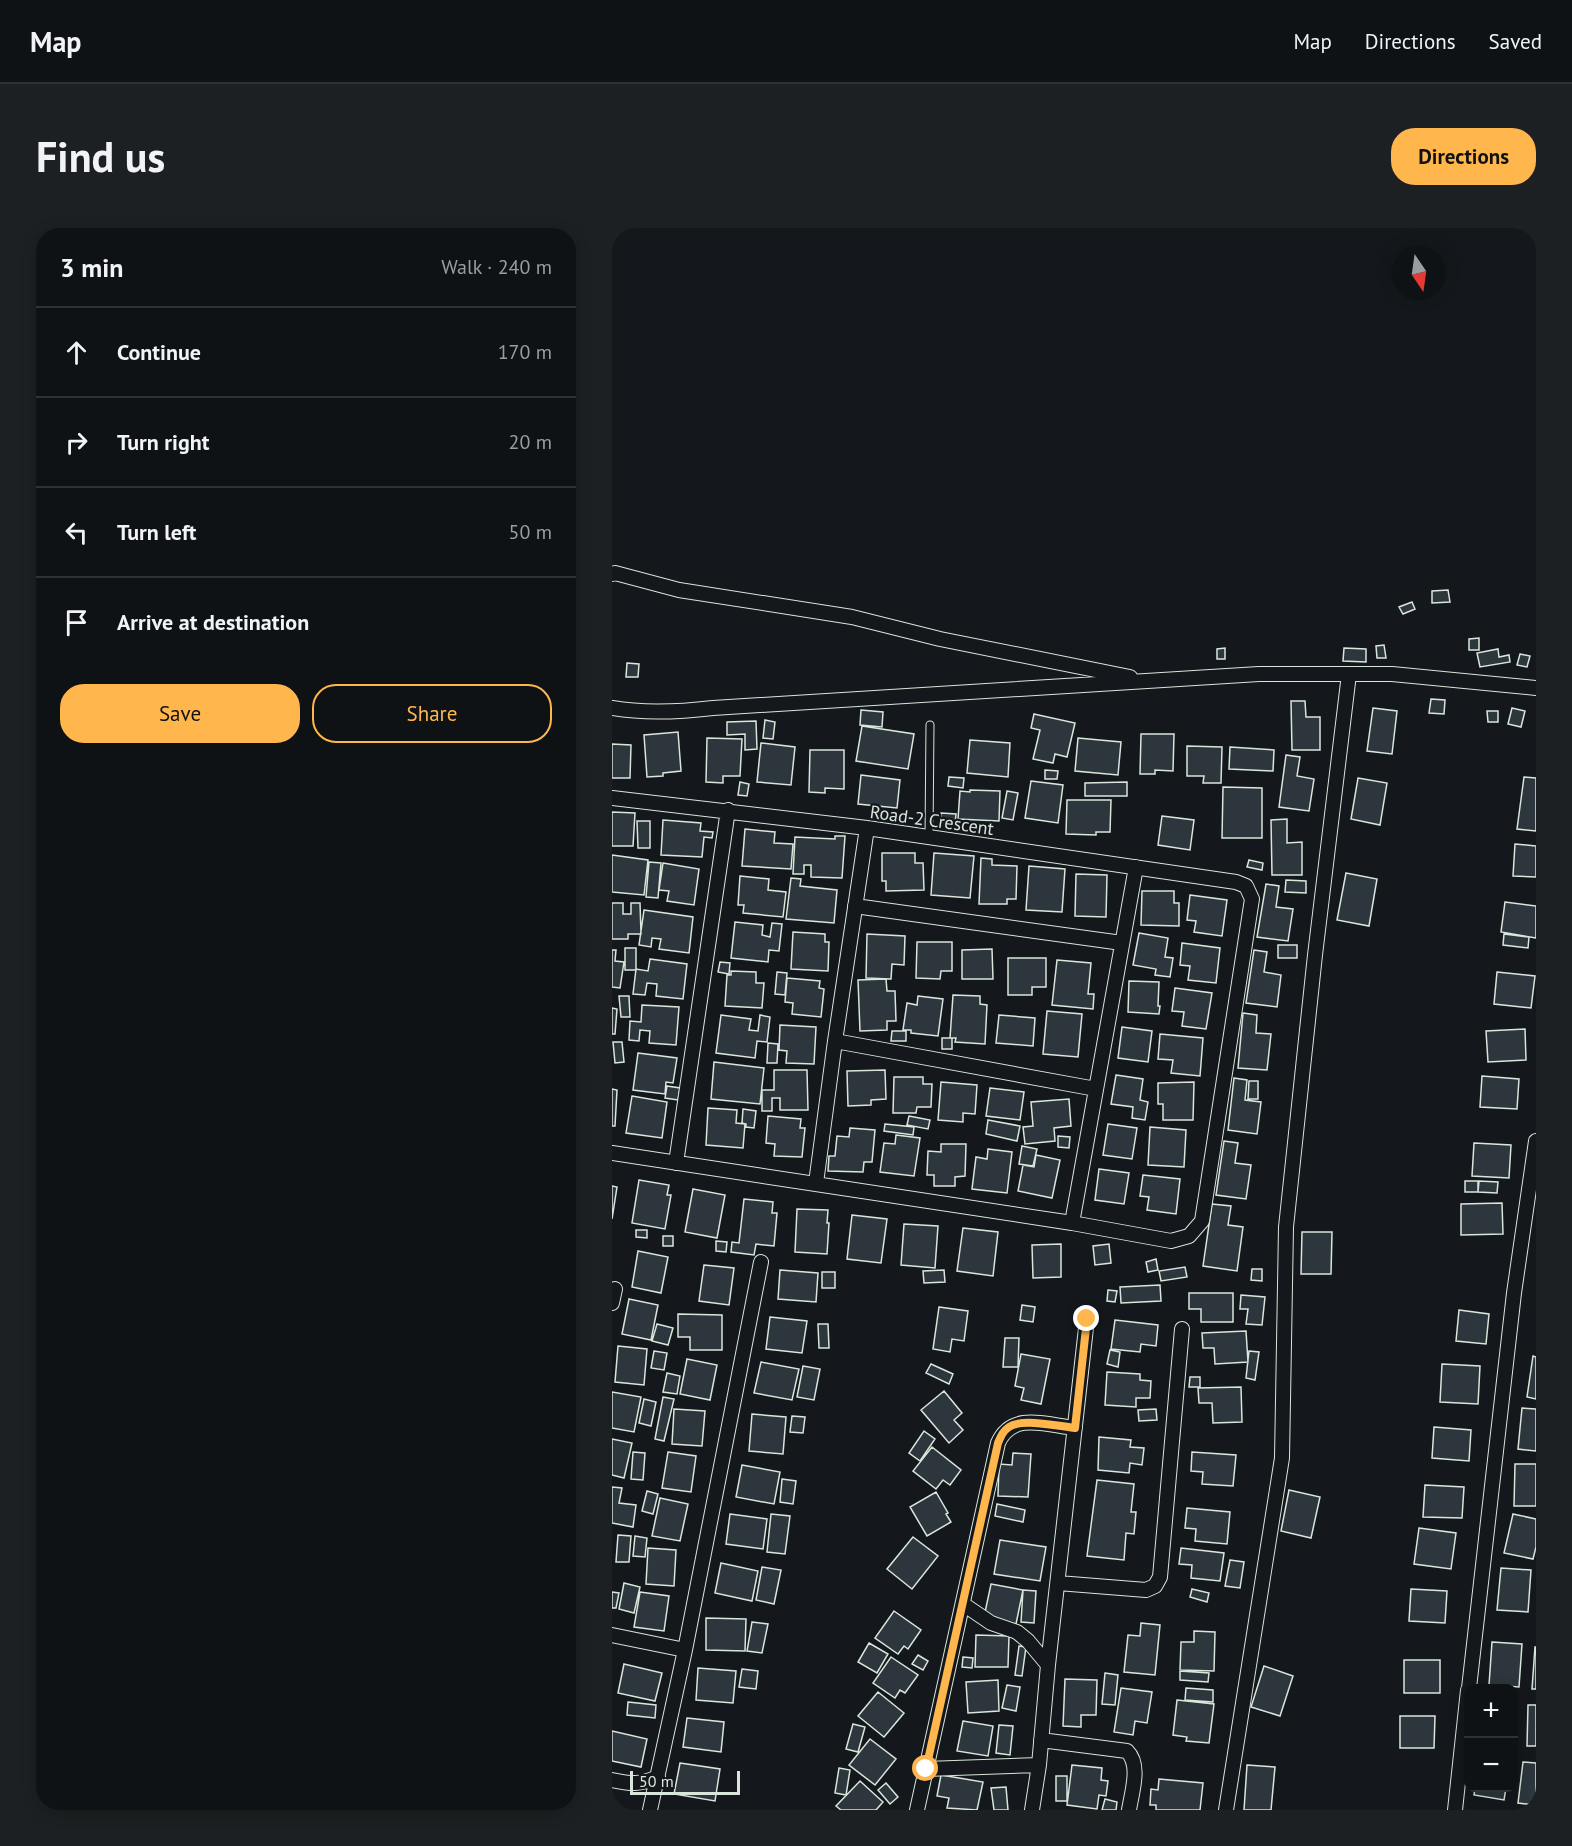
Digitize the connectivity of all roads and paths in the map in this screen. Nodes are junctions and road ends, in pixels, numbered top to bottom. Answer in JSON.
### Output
{"nodes":[{"id":1,"x":613,"y":573,"type":"edge"},
{"id":2,"x":1349,"y":674,"type":"junction"},
{"id":3,"x":1153,"y":681,"type":"junction"},
{"id":4,"x":1536,"y":688,"type":"edge"},
{"id":5,"x":612,"y":708,"type":"edge"},
{"id":6,"x":930,"y":725,"type":"dead end"},
{"id":7,"x":612,"y":798,"type":"edge"},
{"id":8,"x":728,"y":810,"type":"junction"},
{"id":9,"x":867,"y":828,"type":"junction"},
{"id":10,"x":929,"y":837,"type":"junction"},
{"id":11,"x":1136,"y":867,"type":"junction"},
{"id":12,"x":855,"y":906,"type":"junction"},
{"id":13,"x":1122,"y":943,"type":"junction"},
{"id":14,"x":835,"y":1041,"type":"junction"},
{"id":15,"x":1096,"y":1089,"type":"junction"},
{"id":16,"x":1536,"y":1141,"type":"edge"},
{"id":17,"x":612,"y":1153,"type":"edge"},
{"id":18,"x":676,"y":1163,"type":"junction"},
{"id":19,"x":816,"y":1183,"type":"junction"},
{"id":20,"x":1071,"y":1223,"type":"junction"},
{"id":21,"x":762,"y":1262,"type":"dead end"},
{"id":22,"x":1087,"y":1319,"type":"dead end"},
{"id":23,"x":1182,"y":1329,"type":"dead end"},
{"id":24,"x":1075,"y":1428,"type":"junction"},
{"id":25,"x":1058,"y":1583,"type":"junction"},
{"id":26,"x":963,"y":1604,"type":"junction"},
{"id":27,"x":612,"y":1635,"type":"edge"},
{"id":28,"x":685,"y":1650,"type":"junction"},
{"id":29,"x":1048,"y":1665,"type":"junction"},
{"id":30,"x":1470,"y":1684,"type":"edge"},
{"id":31,"x":1464,"y":1732,"type":"edge"},
{"id":32,"x":1041,"y":1740,"type":"junction"},
{"id":33,"x":1039,"y":1765,"type":"junction"},
{"id":34,"x":926,"y":1769,"type":"junction"},
{"id":35,"x":658,"y":1777,"type":"junction"},
{"id":36,"x":612,"y":1780,"type":"edge"},
{"id":37,"x":650,"y":1810,"type":"edge"},
{"id":38,"x":917,"y":1810,"type":"edge"},
{"id":39,"x":1032,"y":1810,"type":"edge"},
{"id":40,"x":1129,"y":1810,"type":"edge"},
{"id":41,"x":1226,"y":1810,"type":"edge"},
{"id":42,"x":1455,"y":1810,"type":"edge"}],
"edges":[{"from":1,"to":3,"type":"street"},
{"from":2,"to":3,"type":"street"},
{"from":2,"to":4,"type":"street"},
{"from":2,"to":41,"type":"street"},
{"from":3,"to":5,"type":"street"},
{"from":6,"to":10,"type":"lane"},
{"from":7,"to":8,"type":"street","name":"Road-2 Crescent"},
{"from":8,"to":9,"type":"street","name":"Road-2 Crescent"},
{"from":8,"to":18,"type":"street"},
{"from":9,"to":10,"type":"street","name":"Road-2 Crescent"},
{"from":9,"to":12,"type":"street"},
{"from":10,"to":11,"type":"street","name":"Road-2 Crescent"},
{"from":11,"to":13,"type":"street"},
{"from":11,"to":20,"type":"street","name":"Road-2 Crescent"},
{"from":12,"to":13,"type":"street"},
{"from":12,"to":14,"type":"street"},
{"from":13,"to":15,"type":"street"},
{"from":14,"to":15,"type":"street"},
{"from":14,"to":19,"type":"street"},
{"from":15,"to":20,"type":"street"},
{"from":16,"to":30,"type":"street"},
{"from":17,"to":18,"type":"street"},
{"from":18,"to":19,"type":"street"},
{"from":19,"to":20,"type":"street"},
{"from":21,"to":28,"type":"street"},
{"from":22,"to":24,"type":"street"},
{"from":23,"to":25,"type":"street"},
{"from":24,"to":25,"type":"street"},
{"from":24,"to":26,"type":"street"},
{"from":25,"to":29,"type":"street"},
{"from":26,"to":29,"type":"street"},
{"from":26,"to":34,"type":"street"},
{"from":27,"to":28,"type":"street"},
{"from":28,"to":35,"type":"street"},
{"from":29,"to":32,"type":"street"},
{"from":31,"to":42,"type":"street"},
{"from":32,"to":33,"type":"street"},
{"from":32,"to":40,"type":"street"},
{"from":33,"to":34,"type":"street"},
{"from":33,"to":39,"type":"street"},
{"from":34,"to":38,"type":"street"},
{"from":35,"to":36,"type":"street"},
{"from":35,"to":37,"type":"street"}]}
